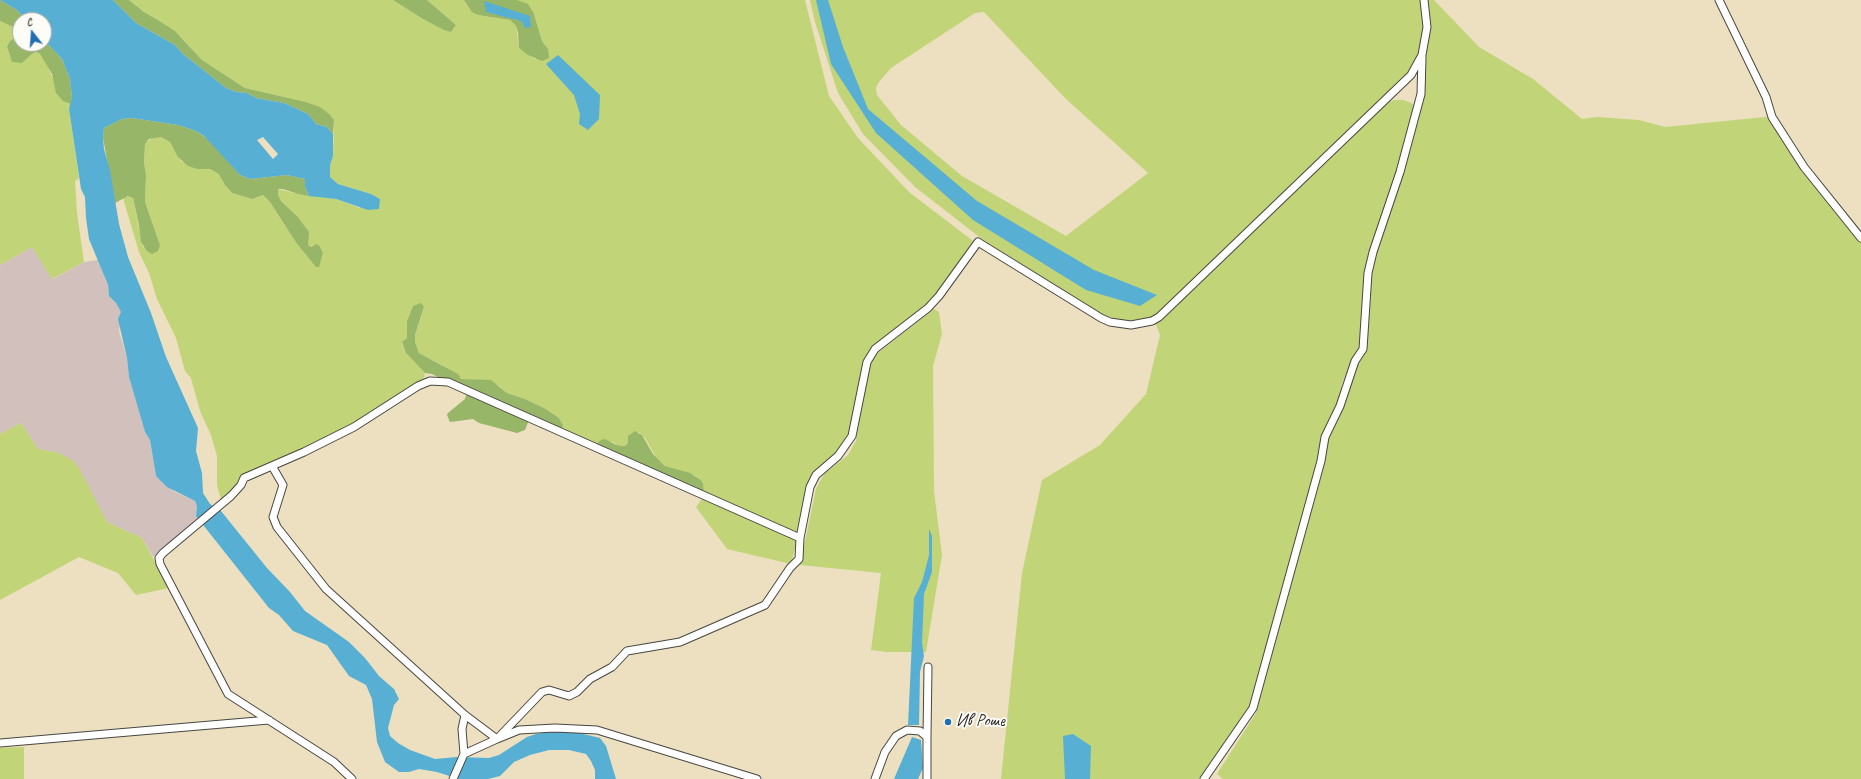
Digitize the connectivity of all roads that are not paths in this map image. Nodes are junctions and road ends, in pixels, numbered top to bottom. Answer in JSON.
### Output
{"nodes":[{"id":1,"x":1424,"y":0,"type":"edge"},
{"id":2,"x":1719,"y":0,"type":"edge"},
{"id":3,"x":1422,"y":55,"type":"junction"},
{"id":4,"x":1861,"y":238,"type":"edge"},
{"id":5,"x":272,"y":466,"type":"junction"},
{"id":6,"x":800,"y":538,"type":"junction"},
{"id":7,"x":928,"y":667,"type":"dead end"},
{"id":8,"x":465,"y":715,"type":"junction"},
{"id":9,"x":269,"y":720,"type":"junction"},
{"id":10,"x":927,"y":736,"type":"junction"},
{"id":11,"x":497,"y":739,"type":"junction"},
{"id":12,"x":0,"y":744,"type":"edge"},
{"id":13,"x":464,"y":754,"type":"junction"},
{"id":14,"x":352,"y":779,"type":"edge"},
{"id":15,"x":453,"y":779,"type":"edge"},
{"id":16,"x":757,"y":779,"type":"edge"},
{"id":17,"x":875,"y":779,"type":"edge"},
{"id":18,"x":927,"y":779,"type":"edge"},
{"id":19,"x":1204,"y":779,"type":"edge"}],
"edges":[{"from":1,"to":3,"type":"street"},
{"from":2,"to":4,"type":"street"},
{"from":3,"to":6,"type":"street"},
{"from":3,"to":19,"type":"street"},
{"from":5,"to":6,"type":"street"},
{"from":5,"to":8,"type":"street"},
{"from":5,"to":9,"type":"street"},
{"from":6,"to":11,"type":"street"},
{"from":7,"to":10,"type":"street"},
{"from":8,"to":11,"type":"street"},
{"from":8,"to":13,"type":"street"},
{"from":9,"to":12,"type":"street"},
{"from":9,"to":14,"type":"street"},
{"from":10,"to":17,"type":"street"},
{"from":10,"to":18,"type":"street"},
{"from":11,"to":13,"type":"street"},
{"from":11,"to":16,"type":"street"},
{"from":13,"to":15,"type":"street"}]}
